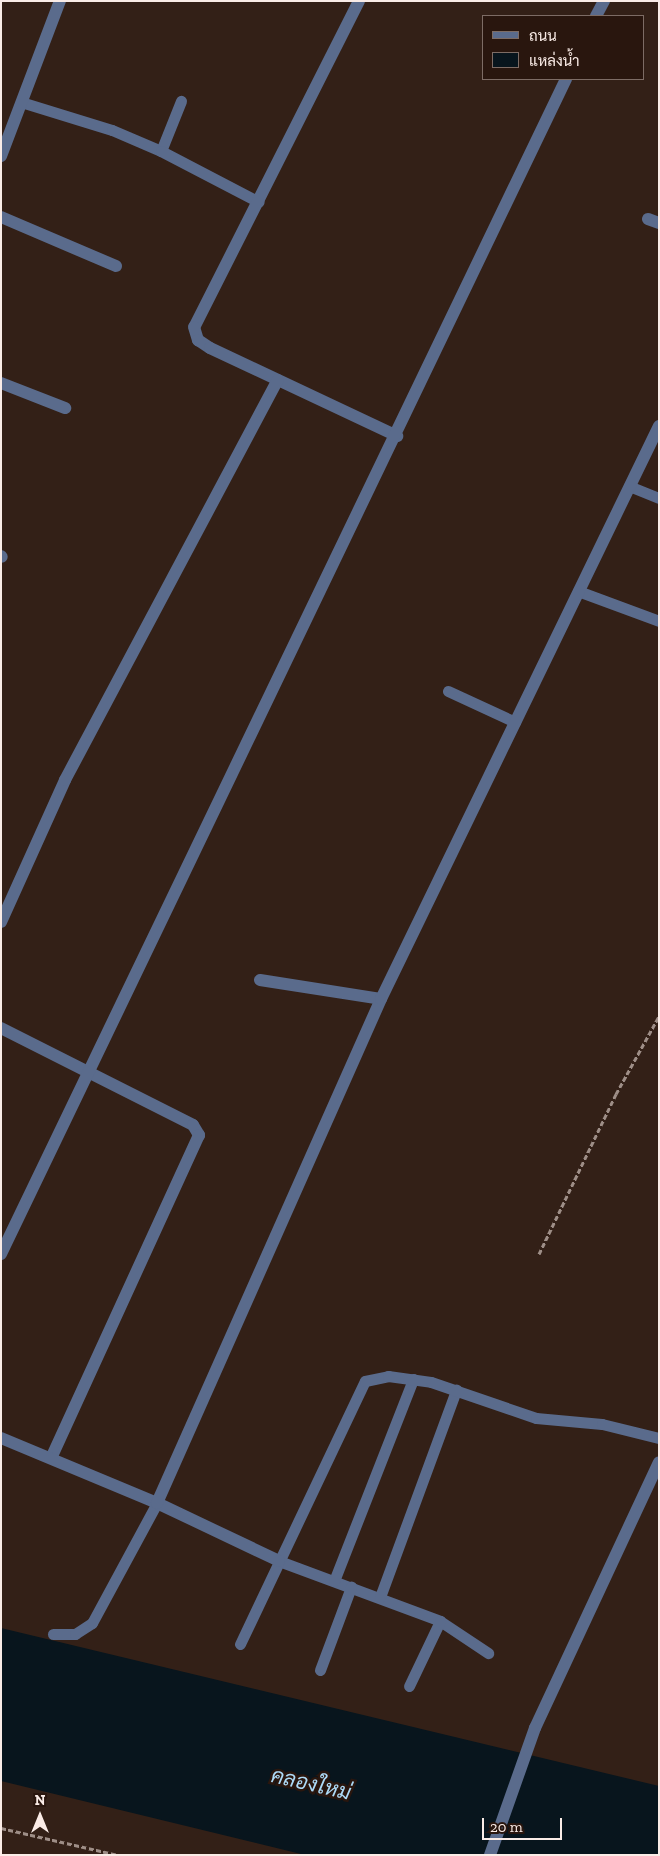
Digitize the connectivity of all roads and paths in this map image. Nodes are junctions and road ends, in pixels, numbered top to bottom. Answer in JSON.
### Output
{"nodes":[{"id":1,"x":60,"y":1,"type":"edge"},
{"id":2,"x":359,"y":1,"type":"edge"},
{"id":3,"x":604,"y":1,"type":"edge"},
{"id":4,"x":597,"y":15,"type":"edge"},
{"id":5,"x":566,"y":80,"type":"edge"},
{"id":6,"x":181,"y":101,"type":"dead end"},
{"id":7,"x":22,"y":102,"type":"junction"},
{"id":8,"x":161,"y":150,"type":"junction"},
{"id":9,"x":1,"y":156,"type":"edge"},
{"id":10,"x":259,"y":202,"type":"junction"},
{"id":11,"x":1,"y":217,"type":"edge"},
{"id":12,"x":116,"y":266,"type":"dead end"},
{"id":13,"x":278,"y":380,"type":"junction"},
{"id":14,"x":1,"y":382,"type":"edge"},
{"id":15,"x":65,"y":408,"type":"dead end"},
{"id":16,"x":659,"y":426,"type":"edge"},
{"id":17,"x":397,"y":436,"type":"junction"},
{"id":18,"x":630,"y":486,"type":"junction"},
{"id":19,"x":659,"y":498,"type":"edge"},
{"id":20,"x":578,"y":591,"type":"junction"},
{"id":21,"x":659,"y":621,"type":"edge"},
{"id":22,"x":448,"y":691,"type":"dead end"},
{"id":23,"x":514,"y":722,"type":"junction"},
{"id":24,"x":1,"y":922,"type":"edge"},
{"id":25,"x":260,"y":980,"type":"dead end"},
{"id":26,"x":381,"y":999,"type":"junction"},
{"id":27,"x":659,"y":1016,"type":"edge"},
{"id":28,"x":1,"y":1028,"type":"edge"},
{"id":29,"x":89,"y":1074,"type":"junction"},
{"id":30,"x":1,"y":1254,"type":"edge"},
{"id":31,"x":539,"y":1254,"type":"dead end"},
{"id":32,"x":413,"y":1379,"type":"junction"},
{"id":33,"x":456,"y":1390,"type":"junction"},
{"id":34,"x":1,"y":1438,"type":"edge"},
{"id":35,"x":659,"y":1438,"type":"edge"},
{"id":36,"x":52,"y":1456,"type":"junction"},
{"id":37,"x":659,"y":1462,"type":"edge"},
{"id":38,"x":157,"y":1503,"type":"junction"},
{"id":39,"x":279,"y":1561,"type":"junction"},
{"id":40,"x":334,"y":1581,"type":"junction"},
{"id":41,"x":351,"y":1587,"type":"junction"},
{"id":42,"x":380,"y":1597,"type":"junction"},
{"id":43,"x":440,"y":1621,"type":"junction"},
{"id":44,"x":53,"y":1634,"type":"dead end"},
{"id":45,"x":240,"y":1644,"type":"dead end"},
{"id":46,"x":488,"y":1652,"type":"dead end"},
{"id":47,"x":320,"y":1670,"type":"dead end"},
{"id":48,"x":409,"y":1686,"type":"dead end"},
{"id":49,"x":1,"y":1828,"type":"edge"},
{"id":50,"x":118,"y":1855,"type":"edge"},
{"id":51,"x":490,"y":1855,"type":"edge"}],
"edges":[{"from":1,"to":7,"type":"street"},
{"from":2,"to":10,"type":"street"},
{"from":3,"to":4,"type":"street"},
{"from":5,"to":17,"type":"street"},
{"from":6,"to":8,"type":"lane"},
{"from":7,"to":8,"type":"lane"},
{"from":7,"to":9,"type":"street"},
{"from":8,"to":10,"type":"lane"},
{"from":10,"to":13,"type":"street"},
{"from":11,"to":12,"type":"street"},
{"from":13,"to":17,"type":"street"},
{"from":13,"to":24,"type":"street"},
{"from":14,"to":15,"type":"street"},
{"from":16,"to":18,"type":"street"},
{"from":17,"to":29,"type":"street"},
{"from":18,"to":19,"type":"lane"},
{"from":18,"to":20,"type":"street"},
{"from":20,"to":21,"type":"lane"},
{"from":20,"to":23,"type":"street"},
{"from":22,"to":23,"type":"lane"},
{"from":23,"to":26,"type":"street"},
{"from":25,"to":26,"type":"street"},
{"from":26,"to":38,"type":"street"},
{"from":27,"to":31,"type":"path"},
{"from":28,"to":29,"type":"street"},
{"from":29,"to":30,"type":"street"},
{"from":29,"to":36,"type":"street"},
{"from":32,"to":33,"type":"lane"},
{"from":32,"to":39,"type":"lane"},
{"from":32,"to":40,"type":"lane"},
{"from":33,"to":35,"type":"lane"},
{"from":33,"to":42,"type":"lane"},
{"from":34,"to":36,"type":"street"},
{"from":36,"to":38,"type":"street"},
{"from":37,"to":51,"type":"street"},
{"from":38,"to":39,"type":"street"},
{"from":38,"to":44,"type":"lane"},
{"from":39,"to":40,"type":"lane"},
{"from":39,"to":45,"type":"lane"},
{"from":40,"to":41,"type":"lane"},
{"from":41,"to":42,"type":"lane"},
{"from":41,"to":47,"type":"lane"},
{"from":42,"to":43,"type":"lane"},
{"from":43,"to":46,"type":"lane"},
{"from":43,"to":48,"type":"lane"},
{"from":49,"to":50,"type":"path"}]}
